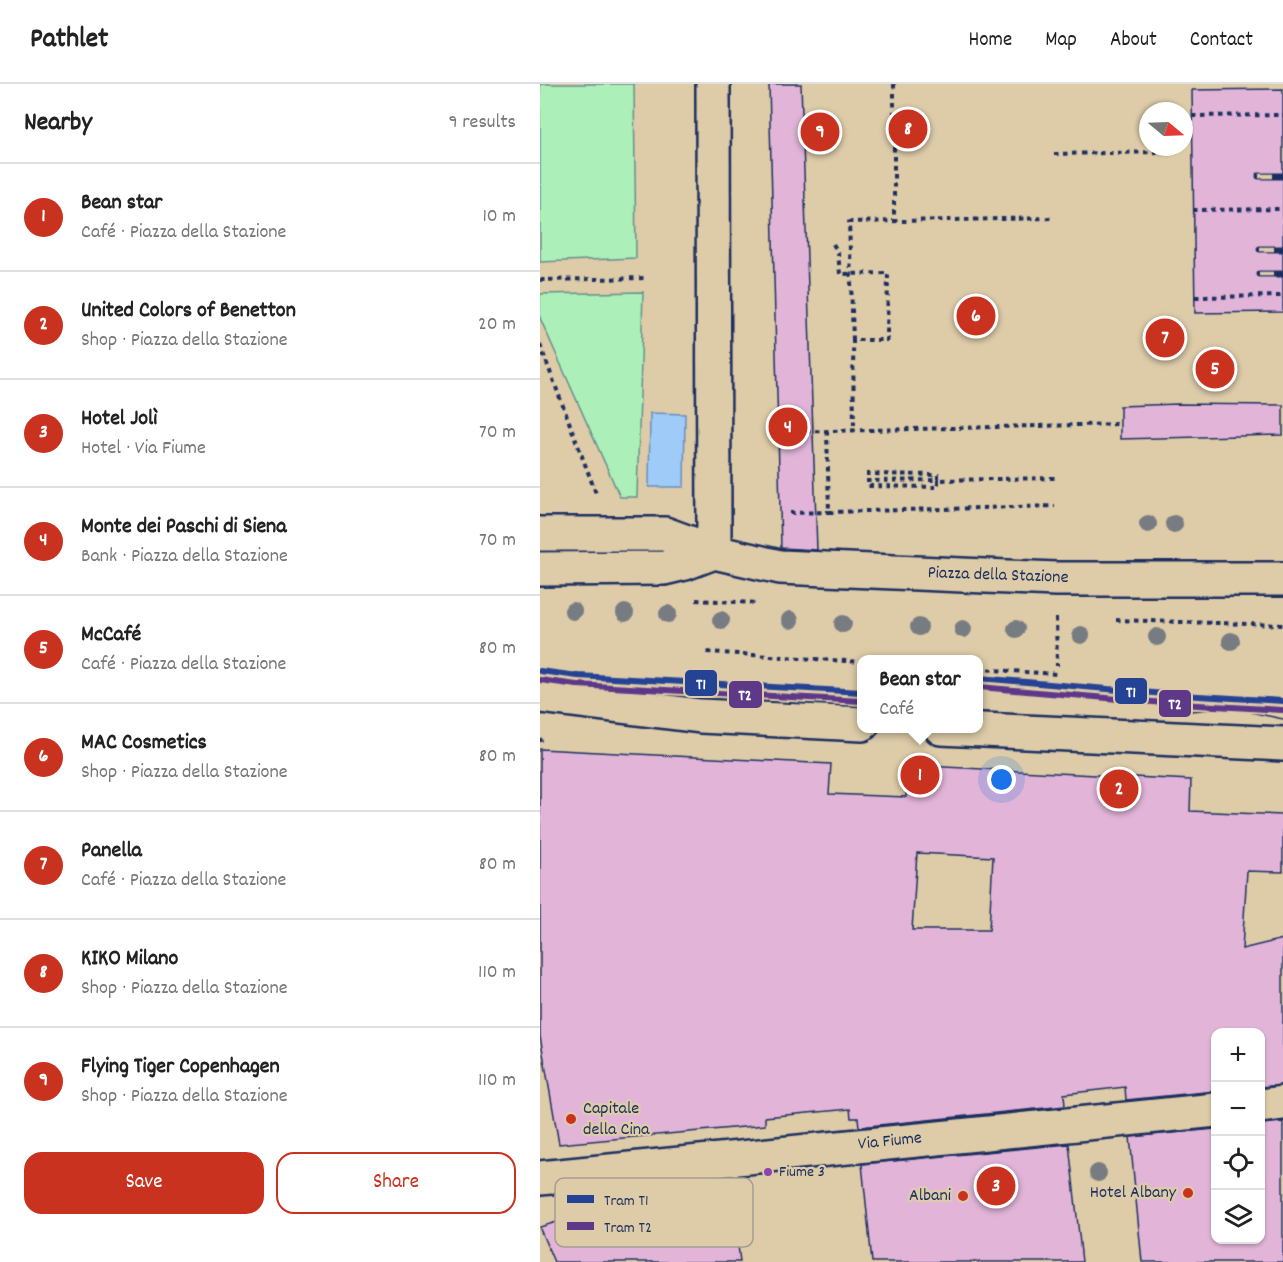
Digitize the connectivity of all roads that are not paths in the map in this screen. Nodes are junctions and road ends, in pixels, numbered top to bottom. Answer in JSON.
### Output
{"nodes":[{"id":1,"x":712,"y":84,"type":"edge"},
{"id":2,"x":540,"y":534,"type":"edge"},
{"id":3,"x":714,"y":552,"type":"junction"},
{"id":4,"x":540,"y":569,"type":"edge"},
{"id":5,"x":1283,"y":579,"type":"edge"},
{"id":6,"x":540,"y":696,"type":"edge"},
{"id":7,"x":857,"y":724,"type":"edge"},
{"id":8,"x":983,"y":731,"type":"edge"},
{"id":9,"x":1283,"y":744,"type":"edge"},
{"id":10,"x":1283,"y":1103,"type":"edge"},
{"id":11,"x":1265,"y":1105,"type":"edge"},
{"id":12,"x":1211,"y":1110,"type":"edge"},
{"id":13,"x":553,"y":1176,"type":"edge"}],
"edges":[{"from":1,"to":3,"type":"street"},
{"from":2,"to":3,"type":"street","name":"Piazza della Stazione"},
{"from":3,"to":4,"type":"street"},
{"from":3,"to":5,"type":"street","name":"Piazza della Stazione"},
{"from":6,"to":7,"type":"street"},
{"from":8,"to":9,"type":"street"},
{"from":10,"to":11,"type":"street"},
{"from":12,"to":13,"type":"street","name":"Via Fiume"}]}
